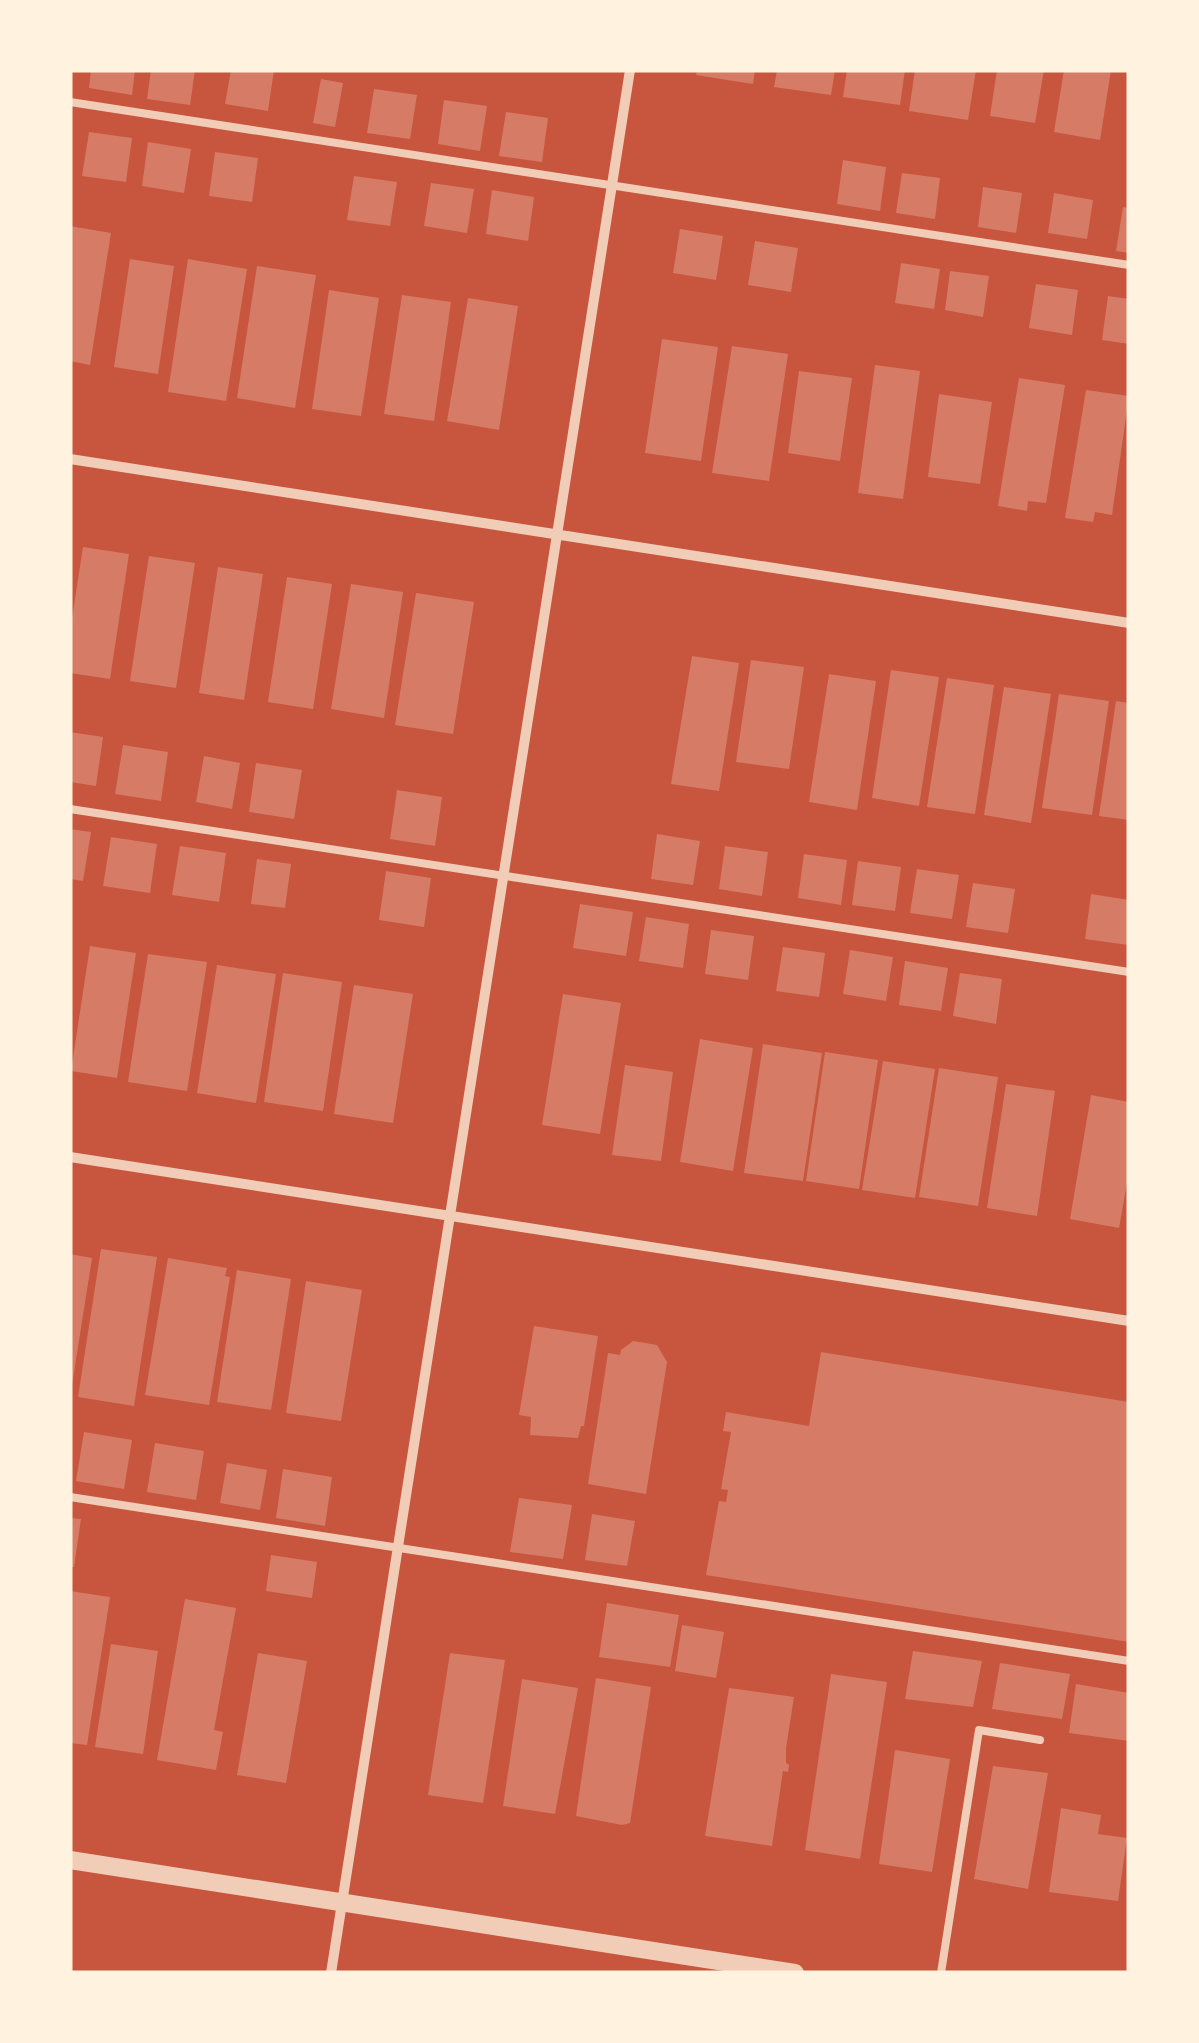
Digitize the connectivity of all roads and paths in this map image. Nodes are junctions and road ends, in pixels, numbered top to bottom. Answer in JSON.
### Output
{"nodes":[{"id":1,"x":630,"y":70,"type":"edge"},
{"id":2,"x":70,"y":102,"type":"edge"},
{"id":3,"x":612,"y":186,"type":"junction"},
{"id":4,"x":1129,"y":266,"type":"edge"},
{"id":5,"x":70,"y":459,"type":"edge"},
{"id":6,"x":558,"y":534,"type":"junction"},
{"id":7,"x":1129,"y":623,"type":"edge"},
{"id":8,"x":70,"y":809,"type":"edge"},
{"id":9,"x":504,"y":876,"type":"junction"},
{"id":10,"x":1129,"y":972,"type":"edge"},
{"id":11,"x":70,"y":1157,"type":"edge"},
{"id":12,"x":450,"y":1216,"type":"junction"},
{"id":13,"x":1129,"y":1322,"type":"edge"},
{"id":14,"x":70,"y":1498,"type":"edge"},
{"id":15,"x":398,"y":1548,"type":"junction"},
{"id":16,"x":1129,"y":1661,"type":"edge"},
{"id":17,"x":1040,"y":1740,"type":"dead end"},
{"id":18,"x":70,"y":1860,"type":"edge"},
{"id":19,"x":342,"y":1903,"type":"junction"},
{"id":20,"x":332,"y":1973,"type":"edge"},
{"id":21,"x":795,"y":1973,"type":"edge"},
{"id":22,"x":941,"y":1973,"type":"edge"}],
"edges":[{"from":1,"to":3,"type":"street"},
{"from":2,"to":3,"type":"lane"},
{"from":3,"to":4,"type":"lane"},
{"from":3,"to":6,"type":"street"},
{"from":5,"to":6,"type":"street"},
{"from":6,"to":7,"type":"street"},
{"from":6,"to":9,"type":"street"},
{"from":8,"to":9,"type":"lane"},
{"from":9,"to":10,"type":"lane"},
{"from":9,"to":12,"type":"street"},
{"from":11,"to":12,"type":"street"},
{"from":12,"to":13,"type":"street"},
{"from":12,"to":15,"type":"street"},
{"from":14,"to":15,"type":"lane"},
{"from":15,"to":16,"type":"lane"},
{"from":15,"to":19,"type":"street"},
{"from":17,"to":22,"type":"lane"},
{"from":18,"to":19,"type":"street"},
{"from":19,"to":20,"type":"street"},
{"from":19,"to":21,"type":"street"}]}
